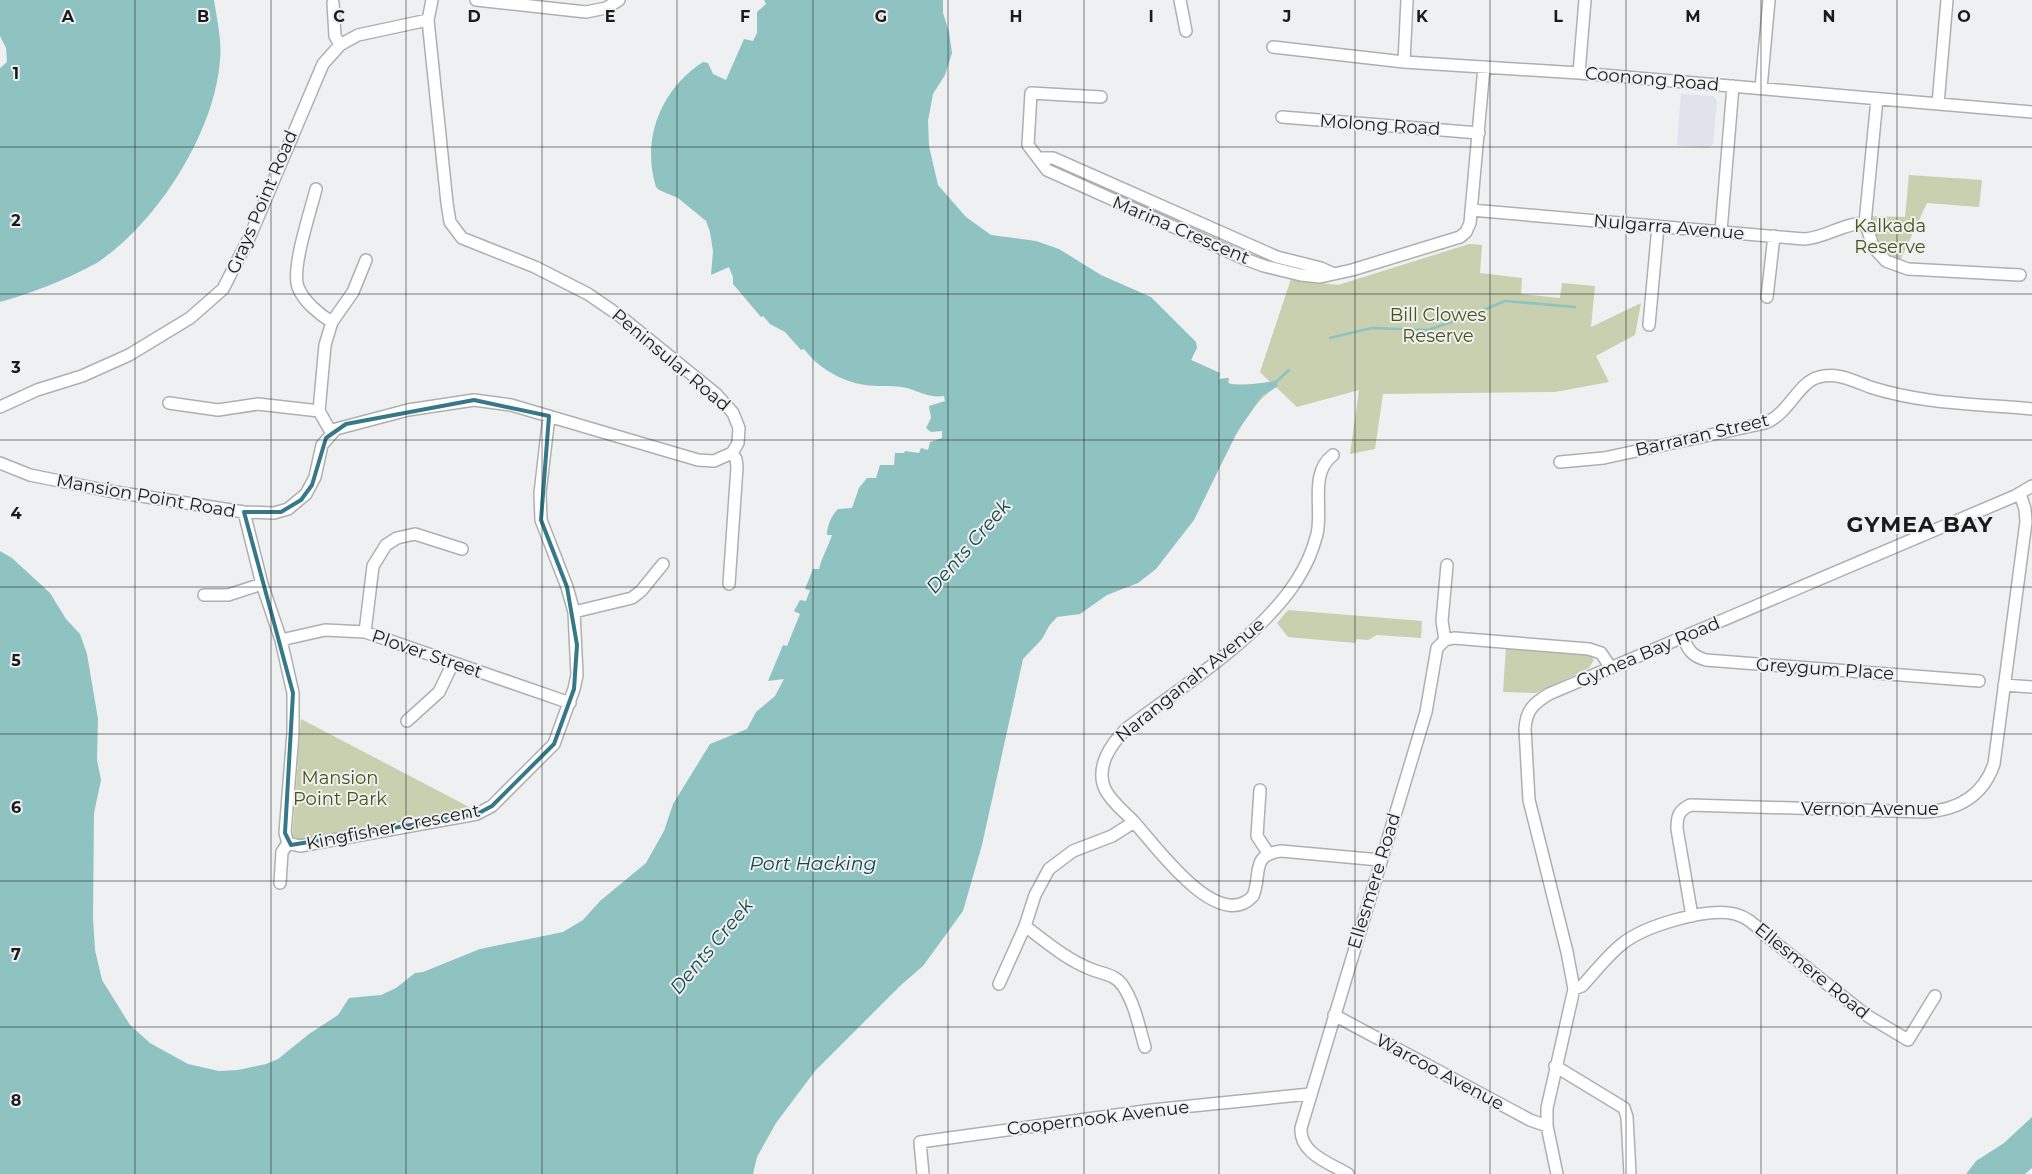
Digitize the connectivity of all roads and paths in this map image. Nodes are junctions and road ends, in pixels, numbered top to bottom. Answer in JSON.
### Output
{"nodes":[{"id":1,"x":432,"y":0,"type":"edge"},
{"id":2,"x":476,"y":0,"type":"edge"},
{"id":3,"x":619,"y":0,"type":"edge"},
{"id":4,"x":1180,"y":0,"type":"edge"},
{"id":5,"x":1407,"y":0,"type":"edge"},
{"id":6,"x":1585,"y":0,"type":"edge"},
{"id":7,"x":1769,"y":0,"type":"edge"},
{"id":8,"x":1947,"y":0,"type":"edge"},
{"id":9,"x":333,"y":3,"type":"dead end"},
{"id":10,"x":428,"y":20,"type":"junction"},
{"id":11,"x":1186,"y":31,"type":"dead end"},
{"id":12,"x":340,"y":45,"type":"junction"},
{"id":13,"x":1273,"y":47,"type":"dead end"},
{"id":14,"x":1404,"y":62,"type":"junction"},
{"id":15,"x":1484,"y":67,"type":"junction"},
{"id":16,"x":1579,"y":73,"type":"junction"},
{"id":17,"x":1732,"y":86,"type":"junction"},
{"id":18,"x":1761,"y":88,"type":"junction"},
{"id":19,"x":1101,"y":97,"type":"dead end"},
{"id":20,"x":1877,"y":98,"type":"junction"},
{"id":21,"x":1938,"y":104,"type":"junction"},
{"id":22,"x":2032,"y":112,"type":"edge"},
{"id":23,"x":1282,"y":117,"type":"dead end"},
{"id":24,"x":1479,"y":133,"type":"junction"},
{"id":25,"x":316,"y":189,"type":"dead end"},
{"id":26,"x":1471,"y":210,"type":"junction"},
{"id":27,"x":1865,"y":223,"type":"junction"},
{"id":28,"x":1658,"y":226,"type":"junction"},
{"id":29,"x":1721,"y":230,"type":"junction"},
{"id":30,"x":1774,"y":236,"type":"junction"},
{"id":31,"x":366,"y":260,"type":"dead end"},
{"id":32,"x":2020,"y":275,"type":"dead end"},
{"id":33,"x":1767,"y":297,"type":"dead end"},
{"id":34,"x":332,"y":322,"type":"junction"},
{"id":35,"x":1650,"y":325,"type":"dead end"},
{"id":36,"x":169,"y":403,"type":"dead end"},
{"id":37,"x":0,"y":407,"type":"edge"},
{"id":38,"x":2032,"y":409,"type":"edge"},
{"id":39,"x":319,"y":411,"type":"junction"},
{"id":40,"x":549,"y":416,"type":"junction"},
{"id":41,"x":331,"y":432,"type":"junction"},
{"id":42,"x":732,"y":453,"type":"junction"},
{"id":43,"x":1333,"y":455,"type":"dead end"},
{"id":44,"x":1560,"y":462,"type":"dead end"},
{"id":45,"x":0,"y":463,"type":"edge"},
{"id":46,"x":2032,"y":486,"type":"edge"},
{"id":47,"x":2020,"y":494,"type":"junction"},
{"id":48,"x":244,"y":512,"type":"junction"},
{"id":49,"x":462,"y":549,"type":"dead end"},
{"id":50,"x":663,"y":564,"type":"dead end"},
{"id":51,"x":1447,"y":565,"type":"dead end"},
{"id":52,"x":262,"y":584,"type":"junction"},
{"id":53,"x":729,"y":584,"type":"dead end"},
{"id":54,"x":204,"y":595,"type":"dead end"},
{"id":55,"x":574,"y":612,"type":"junction"},
{"id":56,"x":365,"y":632,"type":"junction"},
{"id":57,"x":1683,"y":637,"type":"junction"},
{"id":58,"x":281,"y":640,"type":"junction"},
{"id":59,"x":1445,"y":640,"type":"junction"},
{"id":60,"x":453,"y":663,"type":"junction"},
{"id":61,"x":1611,"y":668,"type":"junction"},
{"id":62,"x":1979,"y":681,"type":"dead end"},
{"id":63,"x":2004,"y":685,"type":"junction"},
{"id":64,"x":2032,"y":687,"type":"edge"},
{"id":65,"x":570,"y":703,"type":"junction"},
{"id":66,"x":407,"y":721,"type":"dead end"},
{"id":67,"x":1260,"y":790,"type":"dead end"},
{"id":68,"x":1134,"y":822,"type":"junction"},
{"id":69,"x":288,"y":843,"type":"junction"},
{"id":70,"x":1268,"y":853,"type":"junction"},
{"id":71,"x":1380,"y":860,"type":"junction"},
{"id":72,"x":280,"y":883,"type":"dead end"},
{"id":73,"x":1692,"y":916,"type":"junction"},
{"id":74,"x":1026,"y":926,"type":"junction"},
{"id":75,"x":999,"y":984,"type":"dead end"},
{"id":76,"x":1574,"y":989,"type":"junction"},
{"id":77,"x":1935,"y":996,"type":"dead end"},
{"id":78,"x":1334,"y":1016,"type":"junction"},
{"id":79,"x":1145,"y":1047,"type":"dead end"},
{"id":80,"x":1555,"y":1066,"type":"junction"},
{"id":81,"x":1310,"y":1094,"type":"junction"},
{"id":82,"x":1547,"y":1126,"type":"junction"},
{"id":83,"x":923,"y":1174,"type":"edge"},
{"id":84,"x":1348,"y":1174,"type":"edge"},
{"id":85,"x":1557,"y":1174,"type":"edge"},
{"id":86,"x":1630,"y":1174,"type":"edge"}],
"edges":[{"from":1,"to":10,"type":"street"},
{"from":2,"to":3,"type":"street"},
{"from":4,"to":11,"type":"street"},
{"from":5,"to":14,"type":"street"},
{"from":6,"to":16,"type":"street"},
{"from":7,"to":18,"type":"street"},
{"from":8,"to":21,"type":"street"},
{"from":9,"to":12,"type":"street"},
{"from":10,"to":12,"type":"street","name":"Grays Point Road"},
{"from":10,"to":42,"type":"street","name":"Peninsular Road"},
{"from":12,"to":37,"type":"street","name":"Grays Point Road"},
{"from":13,"to":14,"type":"street","name":"Coonong Road"},
{"from":14,"to":15,"type":"street","name":"Coonong Road"},
{"from":15,"to":16,"type":"street","name":"Coonong Road"},
{"from":15,"to":24,"type":"street","name":"Marina Crescent"},
{"from":16,"to":17,"type":"street","name":"Coonong Road"},
{"from":17,"to":18,"type":"street","name":"Coonong Road"},
{"from":17,"to":29,"type":"street"},
{"from":18,"to":20,"type":"street","name":"Coonong Road"},
{"from":19,"to":26,"type":"street","name":"Marina Crescent"},
{"from":20,"to":21,"type":"street","name":"Coonong Road"},
{"from":20,"to":27,"type":"street"},
{"from":21,"to":22,"type":"street","name":"Coonong Road"},
{"from":23,"to":24,"type":"street","name":"Molong Road"},
{"from":24,"to":26,"type":"street","name":"Marina Crescent"},
{"from":25,"to":34,"type":"street"},
{"from":26,"to":28,"type":"street","name":"Nulgarra Avenue"},
{"from":27,"to":30,"type":"street","name":"Nulgarra Avenue"},
{"from":27,"to":32,"type":"street"},
{"from":28,"to":29,"type":"street","name":"Nulgarra Avenue"},
{"from":28,"to":35,"type":"street"},
{"from":29,"to":30,"type":"street","name":"Nulgarra Avenue"},
{"from":30,"to":33,"type":"street"},
{"from":31,"to":34,"type":"street"},
{"from":34,"to":39,"type":"street"},
{"from":36,"to":39,"type":"street"},
{"from":38,"to":44,"type":"street","name":"Barraran Street"},
{"from":39,"to":41,"type":"street"},
{"from":40,"to":41,"type":"street"},
{"from":40,"to":42,"type":"street"},
{"from":40,"to":55,"type":"street","name":"Kingfisher Crescent"},
{"from":41,"to":48,"type":"street"},
{"from":42,"to":53,"type":"street"},
{"from":43,"to":68,"type":"street","name":"Naranganah Avenue"},
{"from":45,"to":48,"type":"street","name":"Mansion Point Road"},
{"from":46,"to":47,"type":"street","name":"Gymea Bay Road"},
{"from":47,"to":57,"type":"street","name":"Gymea Bay Road"},
{"from":47,"to":63,"type":"street","name":"Vernon Avenue"},
{"from":48,"to":52,"type":"street","name":"Mansion Point Road"},
{"from":49,"to":56,"type":"street"},
{"from":50,"to":55,"type":"street"},
{"from":51,"to":59,"type":"street"},
{"from":52,"to":54,"type":"street"},
{"from":52,"to":58,"type":"street","name":"Mansion Point Road"},
{"from":55,"to":65,"type":"street","name":"Kingfisher Crescent"},
{"from":56,"to":58,"type":"street","name":"Plover Street"},
{"from":56,"to":60,"type":"street","name":"Plover Street"},
{"from":57,"to":61,"type":"street","name":"Gymea Bay Road"},
{"from":57,"to":62,"type":"street","name":"Greygum Place"},
{"from":58,"to":69,"type":"street","name":"Mansion Point Road"},
{"from":59,"to":61,"type":"street"},
{"from":59,"to":71,"type":"street","name":"Ellesmere Road"},
{"from":60,"to":65,"type":"street","name":"Plover Street"},
{"from":60,"to":66,"type":"street"},
{"from":61,"to":76,"type":"street","name":"Gymea Bay Road"},
{"from":63,"to":64,"type":"street"},
{"from":63,"to":73,"type":"street","name":"Vernon Avenue"},
{"from":65,"to":69,"type":"street","name":"Kingfisher Crescent"},
{"from":67,"to":70,"type":"street"},
{"from":68,"to":70,"type":"street","name":"Naranganah Avenue"},
{"from":68,"to":74,"type":"street"},
{"from":69,"to":72,"type":"street","name":"Mansion Point Road"},
{"from":70,"to":71,"type":"street"},
{"from":71,"to":78,"type":"street","name":"Ellesmere Road"},
{"from":73,"to":76,"type":"street","name":"Ellesmere Road"},
{"from":73,"to":77,"type":"street","name":"Ellesmere Road"},
{"from":74,"to":75,"type":"street"},
{"from":74,"to":79,"type":"street"},
{"from":76,"to":80,"type":"street"},
{"from":78,"to":81,"type":"street","name":"Ellesmere Road"},
{"from":78,"to":82,"type":"street","name":"Warcoo Avenue"},
{"from":80,"to":82,"type":"street"},
{"from":80,"to":86,"type":"street"},
{"from":81,"to":83,"type":"street","name":"Coopernook Avenue"},
{"from":81,"to":84,"type":"street","name":"Ellesmere Road"},
{"from":82,"to":85,"type":"street"}]}
